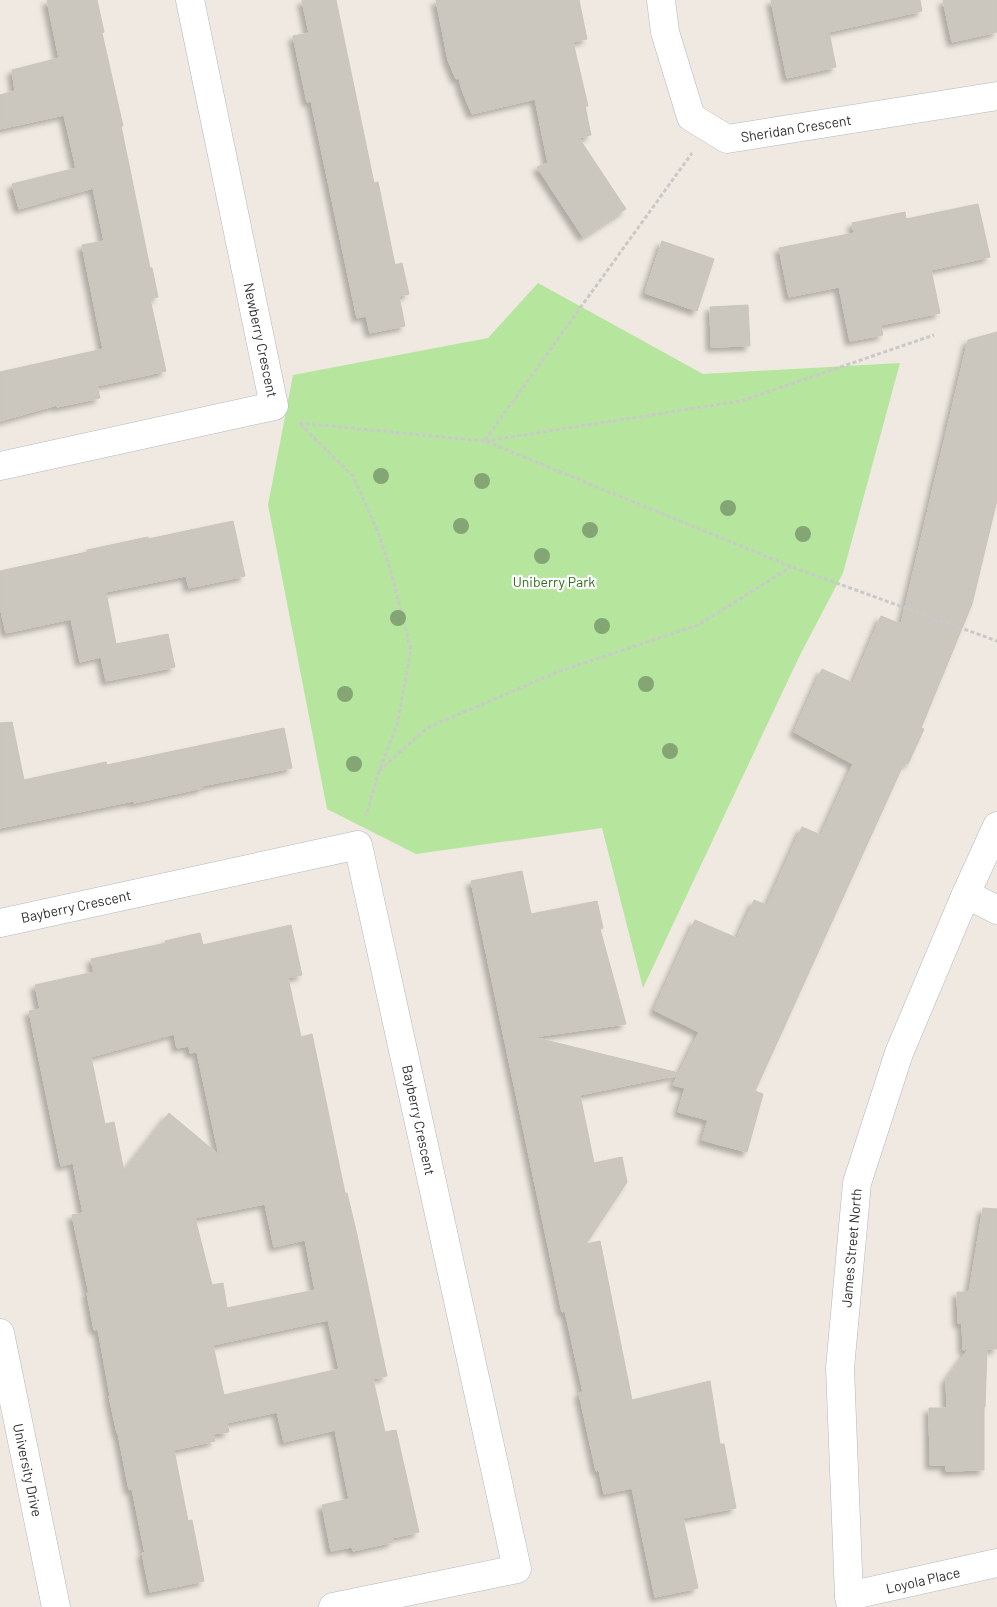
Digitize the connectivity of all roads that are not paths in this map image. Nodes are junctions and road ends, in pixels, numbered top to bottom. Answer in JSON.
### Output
{"nodes":[{"id":1,"x":190,"y":0,"type":"edge"},
{"id":2,"x":661,"y":0,"type":"edge"},
{"id":3,"x":997,"y":96,"type":"edge"},
{"id":4,"x":0,"y":466,"type":"edge"},
{"id":5,"x":997,"y":826,"type":"edge"},
{"id":6,"x":966,"y":894,"type":"junction"},
{"id":7,"x":997,"y":910,"type":"edge"},
{"id":8,"x":0,"y":923,"type":"edge"},
{"id":9,"x":0,"y":1333,"type":"edge"},
{"id":10,"x":997,"y":1563,"type":"edge"},
{"id":11,"x":850,"y":1602,"type":"edge"},
{"id":12,"x":56,"y":1607,"type":"edge"},
{"id":13,"x":334,"y":1607,"type":"edge"}],
"edges":[{"from":1,"to":4,"type":"street","name":"Newberry Crescent"},
{"from":2,"to":3,"type":"street","name":"Sheridan Crescent"},
{"from":5,"to":6,"type":"street","name":"James Street North"},
{"from":6,"to":7,"type":"street"},
{"from":6,"to":11,"type":"street","name":"James Street North"},
{"from":8,"to":13,"type":"street","name":"Bayberry Crescent"},
{"from":9,"to":12,"type":"street","name":"University Drive"},
{"from":10,"to":11,"type":"street","name":"Loyola Place"}]}
